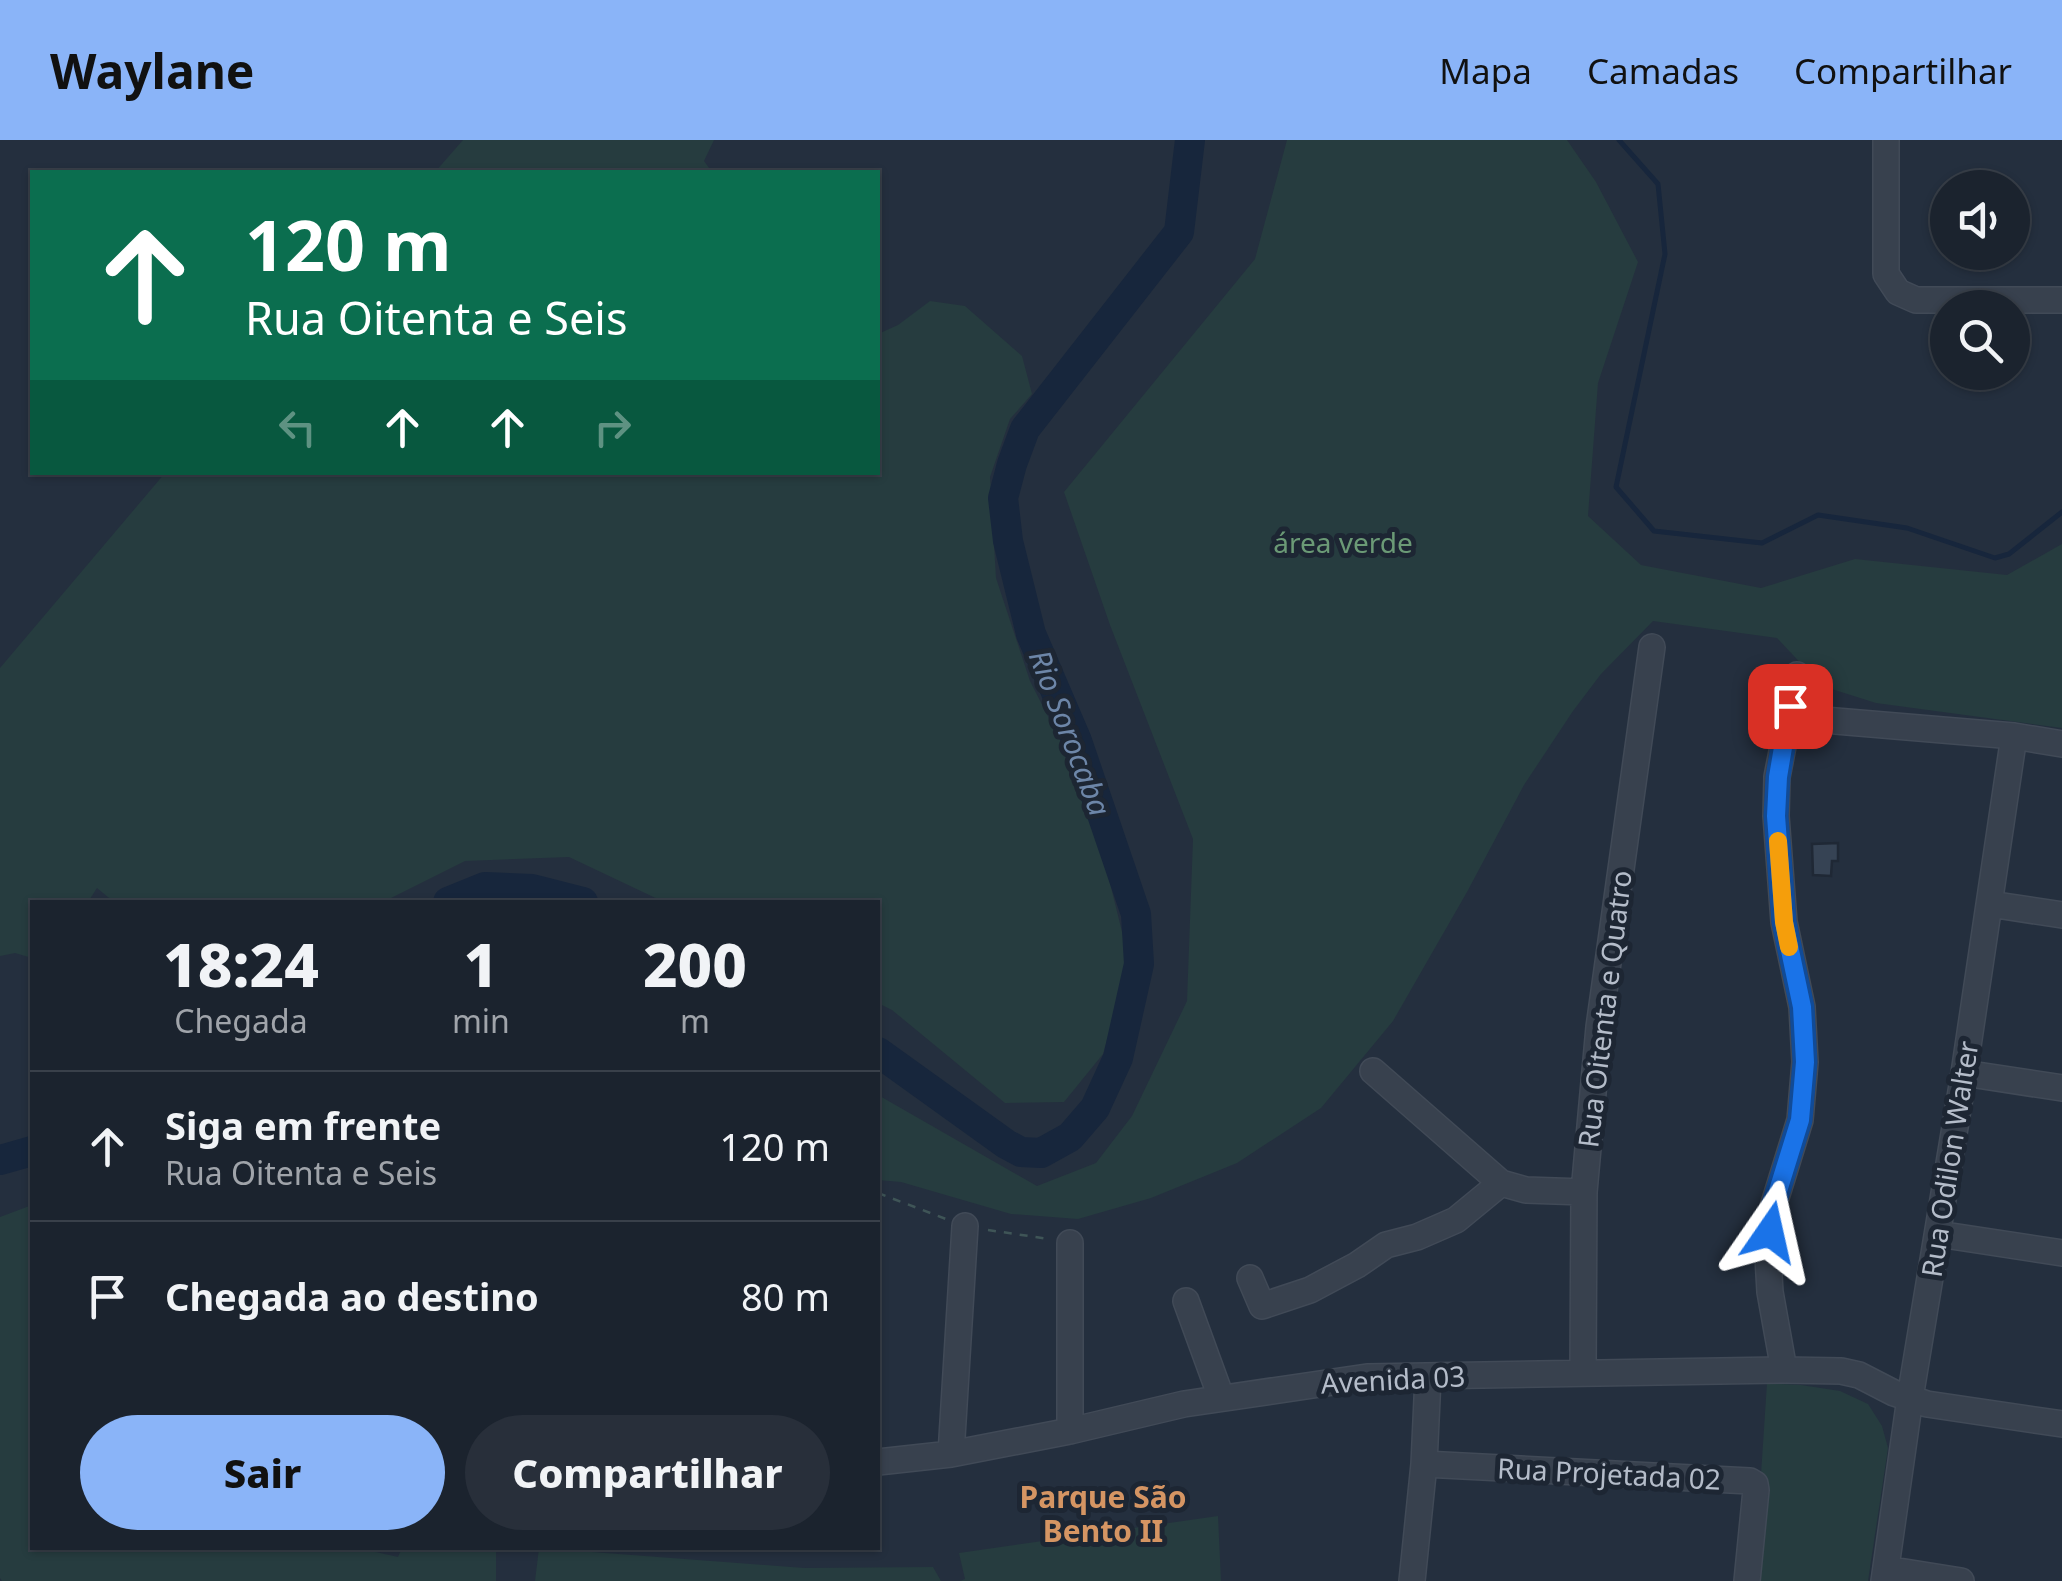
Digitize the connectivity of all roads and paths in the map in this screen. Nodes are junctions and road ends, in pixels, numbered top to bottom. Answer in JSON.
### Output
{"nodes":[{"id":1,"x":1886,"y":140,"type":"edge"},
{"id":2,"x":2062,"y":300,"type":"edge"},
{"id":3,"x":1652,"y":648,"type":"dead end"},
{"id":4,"x":1797,"y":675,"type":"dead end"},
{"id":5,"x":1788,"y":717,"type":"junction"},
{"id":6,"x":2014,"y":736,"type":"junction"},
{"id":7,"x":2062,"y":744,"type":"edge"},
{"id":8,"x":1990,"y":904,"type":"junction"},
{"id":9,"x":2062,"y":915,"type":"edge"},
{"id":10,"x":1374,"y":1072,"type":"dead end"},
{"id":11,"x":1964,"y":1073,"type":"junction"},
{"id":12,"x":2062,"y":1088,"type":"edge"},
{"id":13,"x":1501,"y":1183,"type":"junction"},
{"id":14,"x":1584,"y":1192,"type":"junction"},
{"id":15,"x":965,"y":1226,"type":"dead end"},
{"id":16,"x":1938,"y":1234,"type":"junction"},
{"id":17,"x":1070,"y":1243,"type":"dead end"},
{"id":18,"x":2062,"y":1253,"type":"edge"},
{"id":19,"x":1250,"y":1278,"type":"dead end"},
{"id":20,"x":1186,"y":1301,"type":"dead end"},
{"id":21,"x":1918,"y":1354,"type":"junction"},
{"id":22,"x":1784,"y":1370,"type":"junction"},
{"id":23,"x":1584,"y":1373,"type":"junction"},
{"id":24,"x":1428,"y":1377,"type":"junction"},
{"id":25,"x":1877,"y":1384,"type":"junction"},
{"id":26,"x":1221,"y":1398,"type":"junction"},
{"id":27,"x":1910,"y":1398,"type":"junction"},
{"id":28,"x":2062,"y":1424,"type":"edge"},
{"id":29,"x":1070,"y":1431,"type":"junction"},
{"id":30,"x":952,"y":1454,"type":"junction"},
{"id":31,"x":880,"y":1462,"type":"edge"},
{"id":32,"x":1424,"y":1464,"type":"junction"},
{"id":33,"x":1885,"y":1575,"type":"edge"},
{"id":34,"x":1412,"y":1581,"type":"edge"},
{"id":35,"x":1747,"y":1581,"type":"edge"},
{"id":36,"x":1961,"y":1581,"type":"edge"}],
"edges":[{"from":1,"to":2,"type":"street"},
{"from":3,"to":14,"type":"street","name":"Rua Oitenta e Quatro"},
{"from":4,"to":5,"type":"street"},
{"from":5,"to":6,"type":"street"},
{"from":5,"to":22,"type":"street"},
{"from":6,"to":7,"type":"street"},
{"from":6,"to":8,"type":"street","name":"Rua Odilon Walter"},
{"from":8,"to":9,"type":"street"},
{"from":8,"to":11,"type":"street","name":"Rua Odilon Walter"},
{"from":10,"to":13,"type":"street"},
{"from":11,"to":12,"type":"street"},
{"from":11,"to":16,"type":"street","name":"Rua Odilon Walter"},
{"from":13,"to":14,"type":"street"},
{"from":13,"to":19,"type":"street"},
{"from":14,"to":23,"type":"street","name":"Rua Oitenta e Quatro"},
{"from":15,"to":30,"type":"street"},
{"from":16,"to":18,"type":"street"},
{"from":16,"to":21,"type":"street","name":"Rua Odilon Walter"},
{"from":17,"to":29,"type":"street"},
{"from":20,"to":26,"type":"street"},
{"from":21,"to":25,"type":"street"},
{"from":21,"to":27,"type":"street","name":"Rua Odilon Walter"},
{"from":22,"to":23,"type":"street","name":"Avenida 03"},
{"from":22,"to":25,"type":"street","name":"Avenida 03"},
{"from":23,"to":24,"type":"street","name":"Avenida 03"},
{"from":24,"to":26,"type":"street","name":"Avenida 03"},
{"from":24,"to":32,"type":"street"},
{"from":25,"to":27,"type":"street","name":"Avenida 03"},
{"from":26,"to":29,"type":"street","name":"Avenida 03"},
{"from":27,"to":28,"type":"street","name":"Avenida 03"},
{"from":27,"to":33,"type":"street","name":"Rua Odilon Walter"},
{"from":29,"to":30,"type":"street","name":"Avenida 03"},
{"from":30,"to":31,"type":"street","name":"Avenida 03"},
{"from":32,"to":34,"type":"street"},
{"from":32,"to":35,"type":"street","name":"Rua Projetada 02"},
{"from":33,"to":36,"type":"street"}]}
